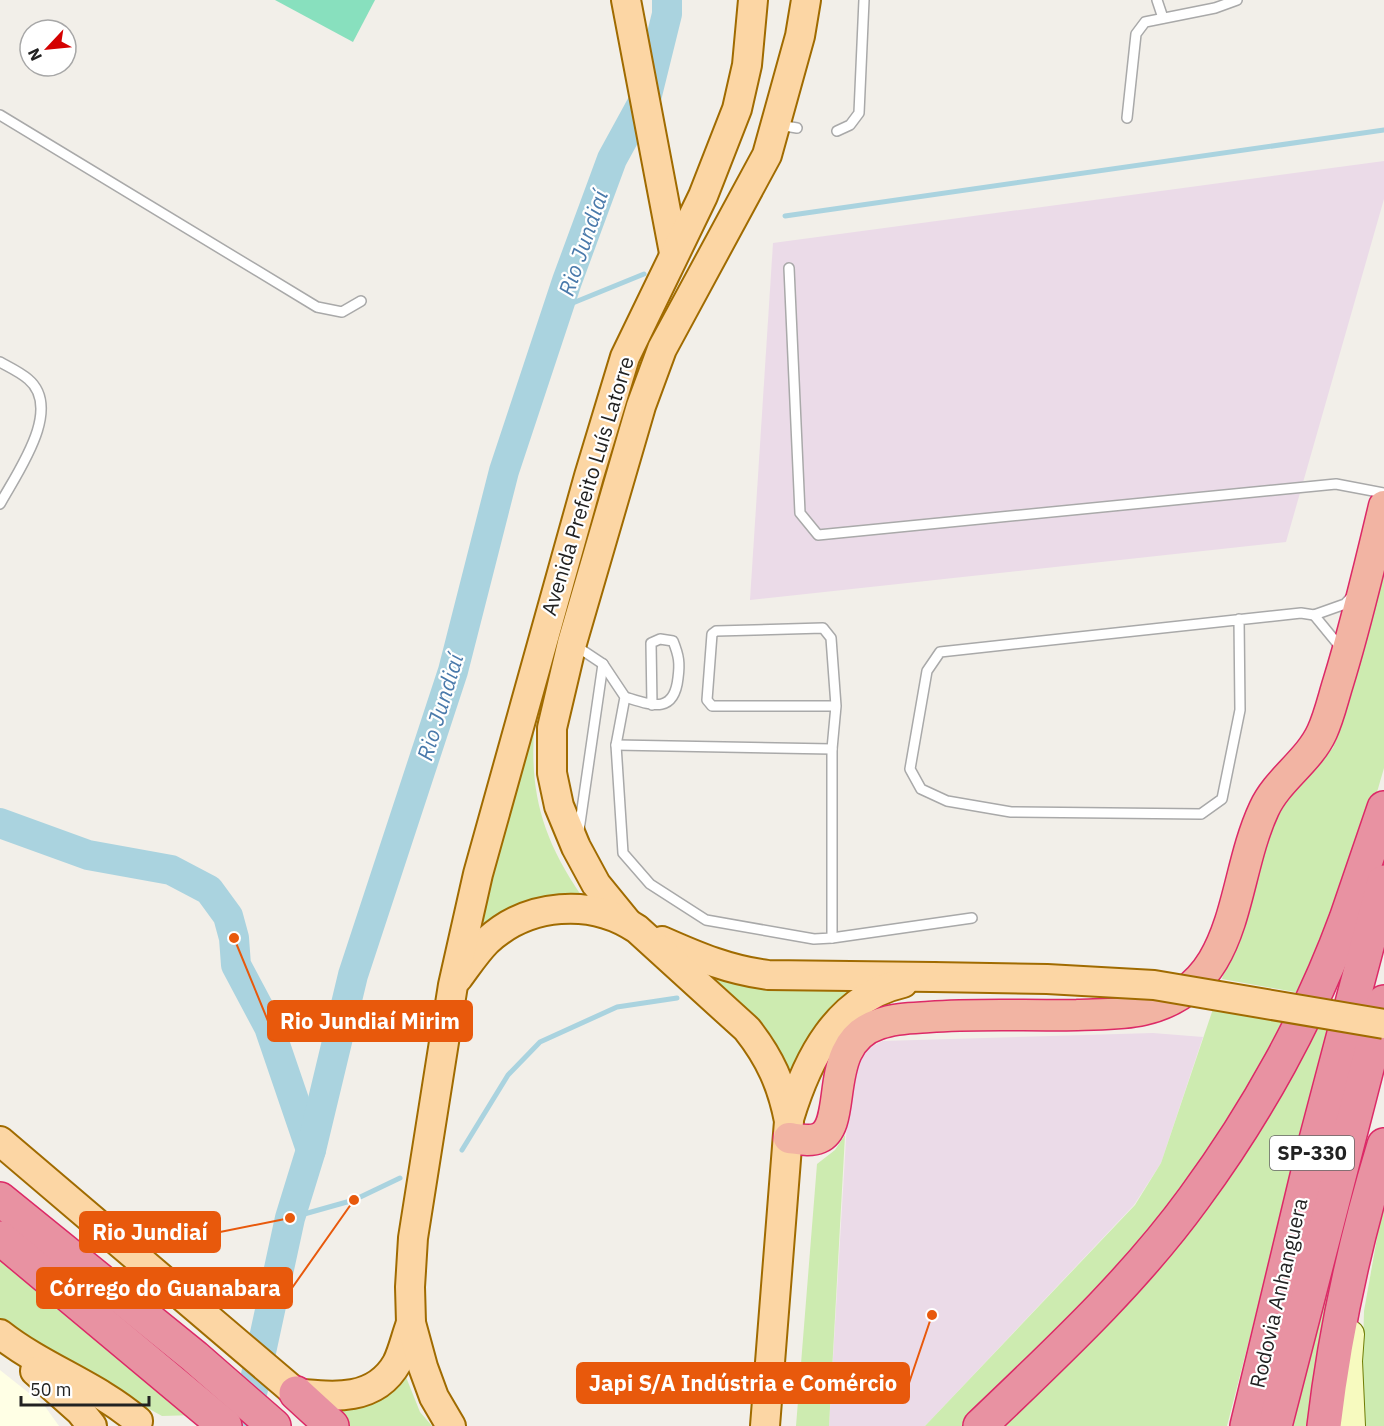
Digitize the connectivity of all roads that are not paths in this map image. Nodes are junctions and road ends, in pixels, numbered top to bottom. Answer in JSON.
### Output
{"nodes":[{"id":1,"x":626,"y":0,"type":"edge"},
{"id":2,"x":753,"y":0,"type":"edge"},
{"id":3,"x":796,"y":0,"type":"edge"},
{"id":4,"x":807,"y":0,"type":"edge"},
{"id":5,"x":864,"y":0,"type":"edge"},
{"id":6,"x":1157,"y":0,"type":"edge"},
{"id":7,"x":1237,"y":0,"type":"edge"},
{"id":8,"x":1163,"y":18,"type":"junction"},
{"id":9,"x":787,"y":79,"type":"junction"},
{"id":10,"x":0,"y":115,"type":"edge"},
{"id":11,"x":1126,"y":118,"type":"dead end"},
{"id":12,"x":837,"y":132,"type":"dead end"},
{"id":13,"x":674,"y":253,"type":"junction"},
{"id":14,"x":789,"y":268,"type":"dead end"},
{"id":15,"x":361,"y":301,"type":"dead end"},
{"id":16,"x":0,"y":362,"type":"edge"},
{"id":17,"x":1384,"y":493,"type":"edge"},
{"id":18,"x":0,"y":504,"type":"edge"},
{"id":19,"x":1384,"y":506,"type":"edge"},
{"id":20,"x":1366,"y":582,"type":"junction"},
{"id":21,"x":1314,"y":615,"type":"junction"},
{"id":22,"x":1239,"y":620,"type":"junction"},
{"id":23,"x":572,"y":643,"type":"junction"},
{"id":24,"x":1346,"y":657,"type":"junction"},
{"id":25,"x":603,"y":664,"type":"junction"},
{"id":26,"x":625,"y":697,"type":"junction"},
{"id":27,"x":652,"y":705,"type":"junction"},
{"id":28,"x":836,"y":706,"type":"junction"},
{"id":29,"x":616,"y":746,"type":"junction"},
{"id":30,"x":832,"y":749,"type":"junction"},
{"id":31,"x":1384,"y":808,"type":"edge"},
{"id":32,"x":576,"y":847,"type":"junction"},
{"id":33,"x":1384,"y":882,"type":"edge"},
{"id":34,"x":972,"y":918,"type":"dead end"},
{"id":35,"x":632,"y":926,"type":"junction"},
{"id":36,"x":832,"y":938,"type":"junction"},
{"id":37,"x":933,"y":977,"type":"junction"},
{"id":38,"x":453,"y":985,"type":"junction"},
{"id":39,"x":1384,"y":1002,"type":"edge"},
{"id":40,"x":1384,"y":1024,"type":"edge"},
{"id":41,"x":789,"y":1130,"type":"junction"},
{"id":42,"x":0,"y":1141,"type":"edge"},
{"id":43,"x":1384,"y":1145,"type":"edge"},
{"id":44,"x":0,"y":1174,"type":"edge"},
{"id":45,"x":0,"y":1199,"type":"edge"},
{"id":46,"x":1363,"y":1214,"type":"junction"},
{"id":47,"x":0,"y":1238,"type":"edge"},
{"id":48,"x":133,"y":1306,"type":"junction"},
{"id":49,"x":411,"y":1323,"type":"junction"},
{"id":50,"x":10,"y":1342,"type":"edge"},
{"id":51,"x":296,"y":1393,"type":"junction"},
{"id":52,"x":132,"y":1424,"type":"edge"},
{"id":53,"x":982,"y":1425,"type":"edge"},
{"id":54,"x":92,"y":1426,"type":"edge"},
{"id":55,"x":225,"y":1426,"type":"edge"},
{"id":56,"x":274,"y":1426,"type":"edge"},
{"id":57,"x":332,"y":1426,"type":"edge"},
{"id":58,"x":451,"y":1426,"type":"edge"},
{"id":59,"x":765,"y":1426,"type":"edge"},
{"id":60,"x":1247,"y":1426,"type":"edge"},
{"id":61,"x":1275,"y":1426,"type":"edge"},
{"id":62,"x":1324,"y":1426,"type":"edge"},
{"id":63,"x":1352,"y":1426,"type":"edge"}],
"edges":[{"from":1,"to":13,"type":"main road"},
{"from":2,"to":13,"type":"main road","name":"Avenida Prefeito Luís Latorre"},
{"from":3,"to":9,"type":"main road"},
{"from":4,"to":9,"type":"main road","name":"Avenida Prefeito Luís Latorre"},
{"from":5,"to":12,"type":"lane"},
{"from":6,"to":8,"type":"lane"},
{"from":7,"to":8,"type":"lane"},
{"from":8,"to":11,"type":"lane"},
{"from":9,"to":23,"type":"main road","name":"Avenida Prefeito Luís Latorre"},
{"from":10,"to":15,"type":"lane"},
{"from":13,"to":38,"type":"main road","name":"Avenida Prefeito Luís Latorre"},
{"from":14,"to":17,"type":"lane"},
{"from":16,"to":18,"type":"lane"},
{"from":19,"to":20,"type":"highway"},
{"from":20,"to":21,"type":"lane"},
{"from":20,"to":24,"type":"highway"},
{"from":21,"to":22,"type":"lane"},
{"from":21,"to":24,"type":"lane"},
{"from":22,"to":22,"type":"lane"},
{"from":23,"to":25,"type":"lane"},
{"from":23,"to":32,"type":"main road","name":"Avenida Prefeito Luís Latorre"},
{"from":24,"to":41,"type":"highway"},
{"from":25,"to":26,"type":"lane"},
{"from":25,"to":32,"type":"lane"},
{"from":26,"to":27,"type":"lane"},
{"from":26,"to":29,"type":"lane"},
{"from":27,"to":27,"type":"lane"},
{"from":28,"to":28,"type":"lane"},
{"from":28,"to":30,"type":"lane"},
{"from":29,"to":30,"type":"lane"},
{"from":29,"to":36,"type":"lane"},
{"from":30,"to":36,"type":"lane"},
{"from":31,"to":53,"type":"highway"},
{"from":32,"to":35,"type":"main road","name":"Avenida Prefeito Luís Latorre"},
{"from":33,"to":60,"type":"highway","name":"Rodovia Anhanguera","number":"SP-330"},
{"from":34,"to":36,"type":"lane"},
{"from":35,"to":37,"type":"main road"},
{"from":35,"to":38,"type":"main road"},
{"from":35,"to":41,"type":"main road","name":"Avenida Prefeito Luís Latorre"},
{"from":37,"to":40,"type":"main road","bridge":true},
{"from":37,"to":41,"type":"main road"},
{"from":38,"to":49,"type":"main road","name":"Avenida Prefeito Luís Latorre"},
{"from":39,"to":61,"type":"highway","name":"Rodovia Anhanguera","number":"SP-330"},
{"from":41,"to":59,"type":"main road"},
{"from":42,"to":51,"type":"main road"},
{"from":43,"to":46,"type":"highway"},
{"from":44,"to":48,"type":"highway"},
{"from":45,"to":48,"type":"highway"},
{"from":46,"to":62,"type":"highway"},
{"from":46,"to":63,"type":"main road"},
{"from":47,"to":55,"type":"highway"},
{"from":48,"to":56,"type":"highway"},
{"from":49,"to":51,"type":"main road"},
{"from":49,"to":58,"type":"main road"},
{"from":50,"to":52,"type":"main road"},
{"from":50,"to":54,"type":"main road"},
{"from":51,"to":57,"type":"highway"}]}
